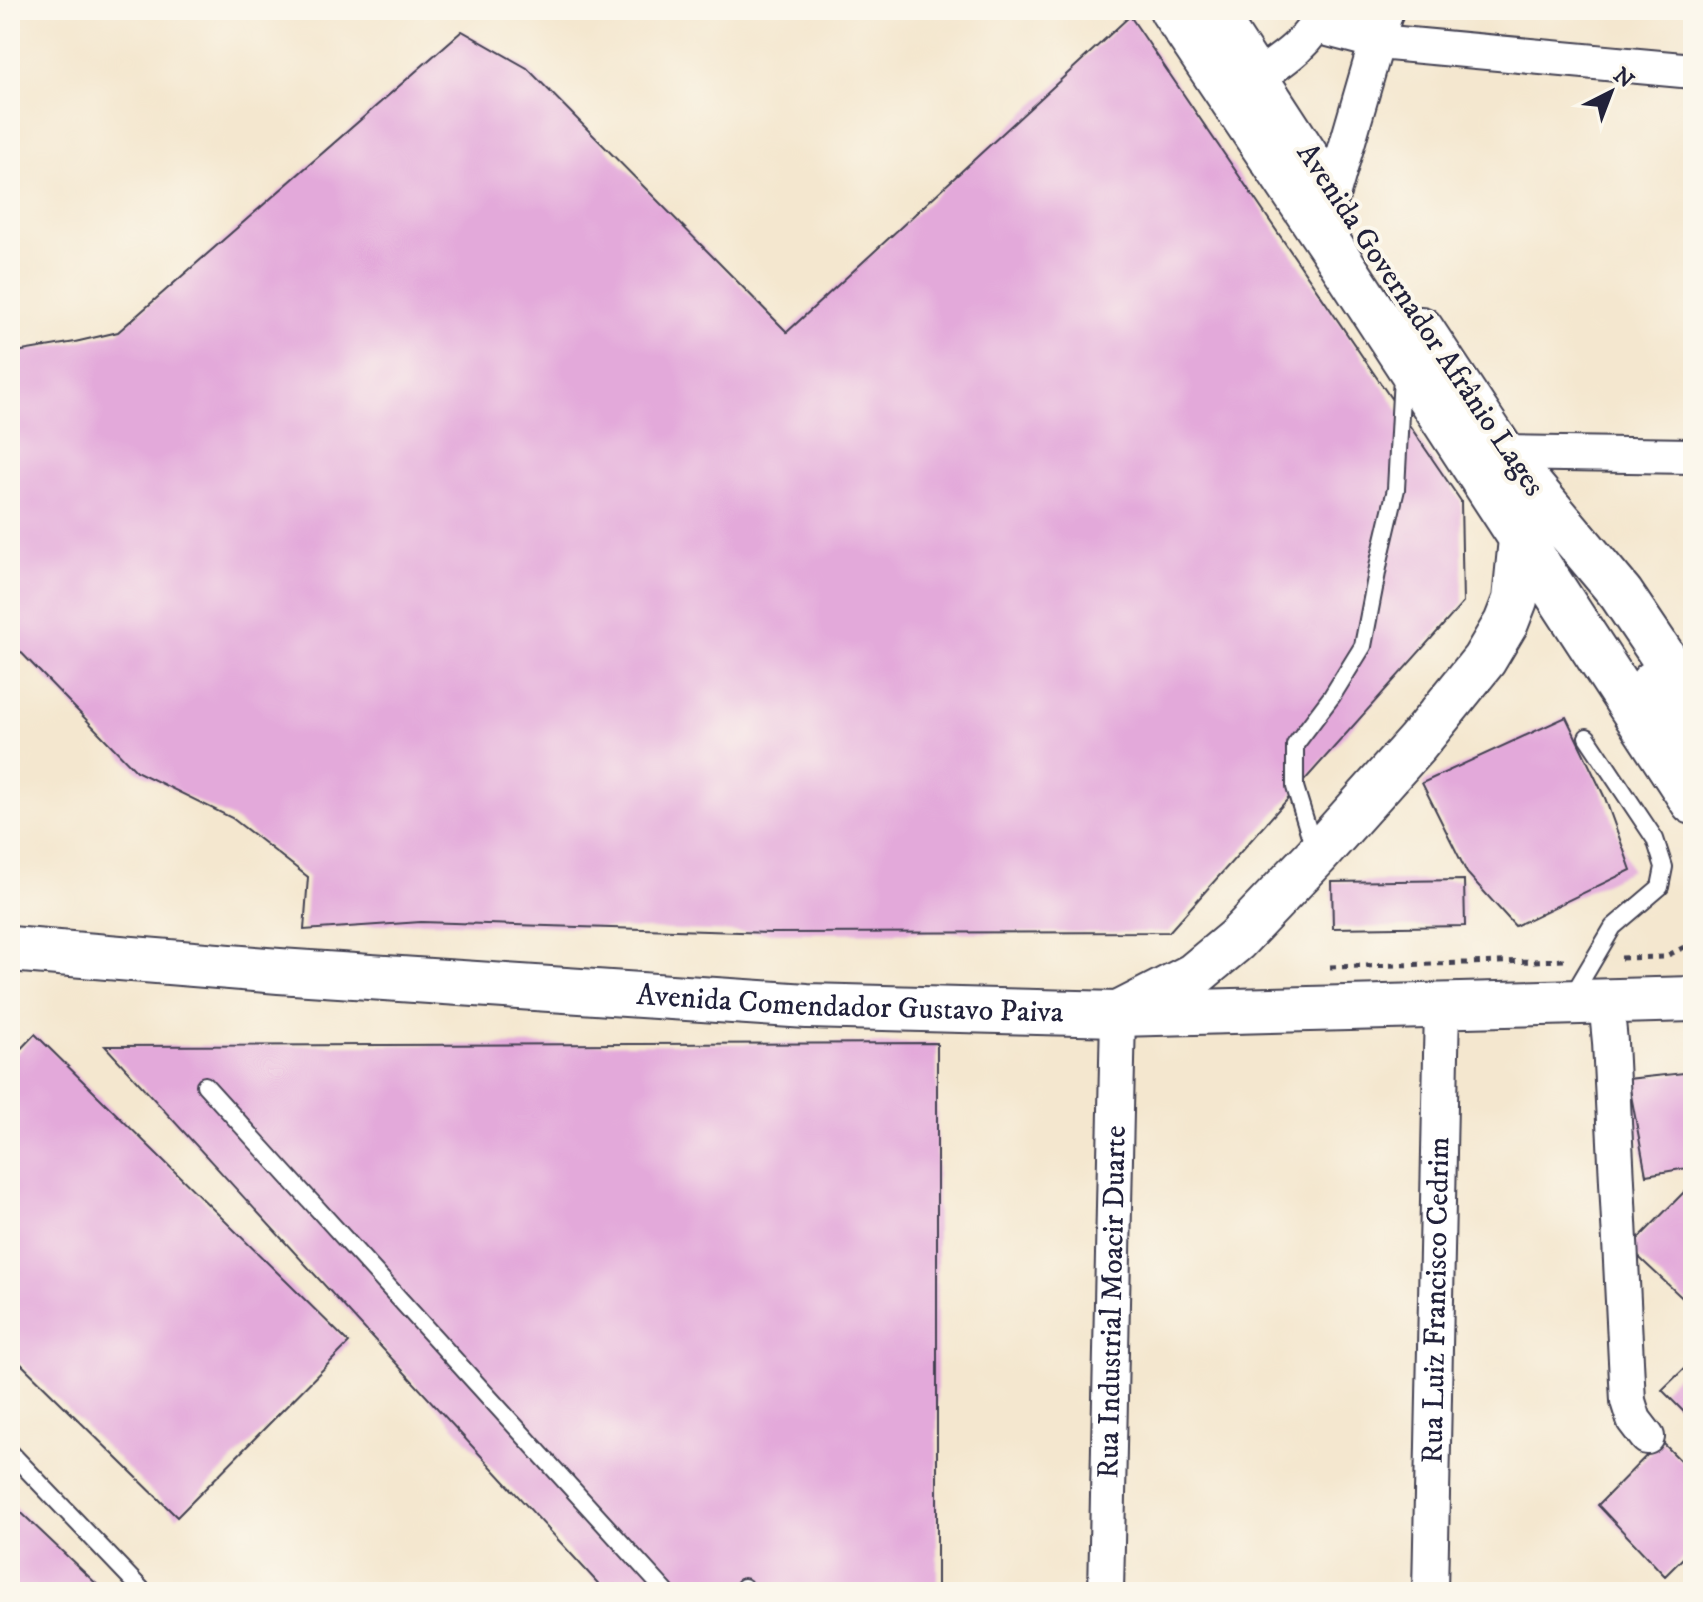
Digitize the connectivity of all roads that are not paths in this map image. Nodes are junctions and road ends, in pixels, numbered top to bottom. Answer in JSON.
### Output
{"nodes":[{"id":1,"x":1172,"y":10,"type":"edge"},
{"id":2,"x":1211,"y":10,"type":"edge"},
{"id":3,"x":1321,"y":18,"type":"edge"},
{"id":4,"x":1382,"y":26,"type":"edge"},
{"id":5,"x":1693,"y":71,"type":"edge"},
{"id":6,"x":1256,"y":78,"type":"junction"},
{"id":7,"x":1332,"y":196,"type":"junction"},
{"id":8,"x":1403,"y":358,"type":"junction"},
{"id":9,"x":1503,"y":453,"type":"junction"},
{"id":10,"x":1693,"y":456,"type":"edge"},
{"id":11,"x":1521,"y":539,"type":"junction"},
{"id":12,"x":1588,"y":614,"type":"junction"},
{"id":13,"x":1693,"y":701,"type":"edge"},
{"id":14,"x":1587,"y":737,"type":"dead end"},
{"id":15,"x":1693,"y":741,"type":"edge"},
{"id":16,"x":1693,"y":802,"type":"edge"},
{"id":17,"x":1316,"y":856,"type":"junction"},
{"id":18,"x":10,"y":949,"type":"edge"},
{"id":19,"x":1693,"y":999,"type":"edge"},
{"id":20,"x":1587,"y":1002,"type":"junction"},
{"id":21,"x":1442,"y":1006,"type":"junction"},
{"id":22,"x":1118,"y":1014,"type":"junction"},
{"id":23,"x":205,"y":1085,"type":"dead end"},
{"id":24,"x":1647,"y":1437,"type":"dead end"},
{"id":25,"x":10,"y":1452,"type":"edge"},
{"id":26,"x":144,"y":1592,"type":"edge"},
{"id":27,"x":666,"y":1592,"type":"edge"},
{"id":28,"x":1106,"y":1592,"type":"edge"},
{"id":29,"x":1430,"y":1592,"type":"edge"}],
"edges":[{"from":1,"to":8,"type":"main road","name":"Avenida Governador Afrânio Lages"},
{"from":2,"to":6,"type":"main road","name":"Avenida Governador Afrânio Lages"},
{"from":3,"to":4,"type":"street"},
{"from":3,"to":6,"type":"street"},
{"from":4,"to":5,"type":"street"},
{"from":4,"to":7,"type":"street"},
{"from":6,"to":7,"type":"main road","name":"Avenida Governador Afrânio Lages"},
{"from":7,"to":9,"type":"main road","name":"Avenida Governador Afrânio Lages"},
{"from":8,"to":11,"type":"main road","name":"Avenida Governador Afrânio Lages"},
{"from":8,"to":17,"type":"lane"},
{"from":9,"to":10,"type":"street"},
{"from":9,"to":12,"type":"main road"},
{"from":9,"to":13,"type":"main road","name":"Avenida Governador Afrânio Lages"},
{"from":11,"to":12,"type":"main road","name":"Avenida Governador Afrânio Lages"},
{"from":11,"to":17,"type":"main road"},
{"from":12,"to":15,"type":"main road"},
{"from":12,"to":16,"type":"main road"},
{"from":14,"to":20,"type":"lane"},
{"from":17,"to":22,"type":"main road"},
{"from":18,"to":22,"type":"main road","name":"Avenida Comendador Gustavo Paiva"},
{"from":19,"to":20,"type":"main road","name":"Avenida Comendador Gustavo Paiva"},
{"from":20,"to":21,"type":"main road","name":"Avenida Comendador Gustavo Paiva"},
{"from":20,"to":24,"type":"street"},
{"from":21,"to":22,"type":"main road","name":"Avenida Comendador Gustavo Paiva"},
{"from":21,"to":29,"type":"street","name":"Rua Luiz Francisco Cedrim"},
{"from":22,"to":28,"type":"street","name":"Rua Industrial Moacir Duarte"},
{"from":23,"to":27,"type":"lane"},
{"from":25,"to":26,"type":"lane"}]}
